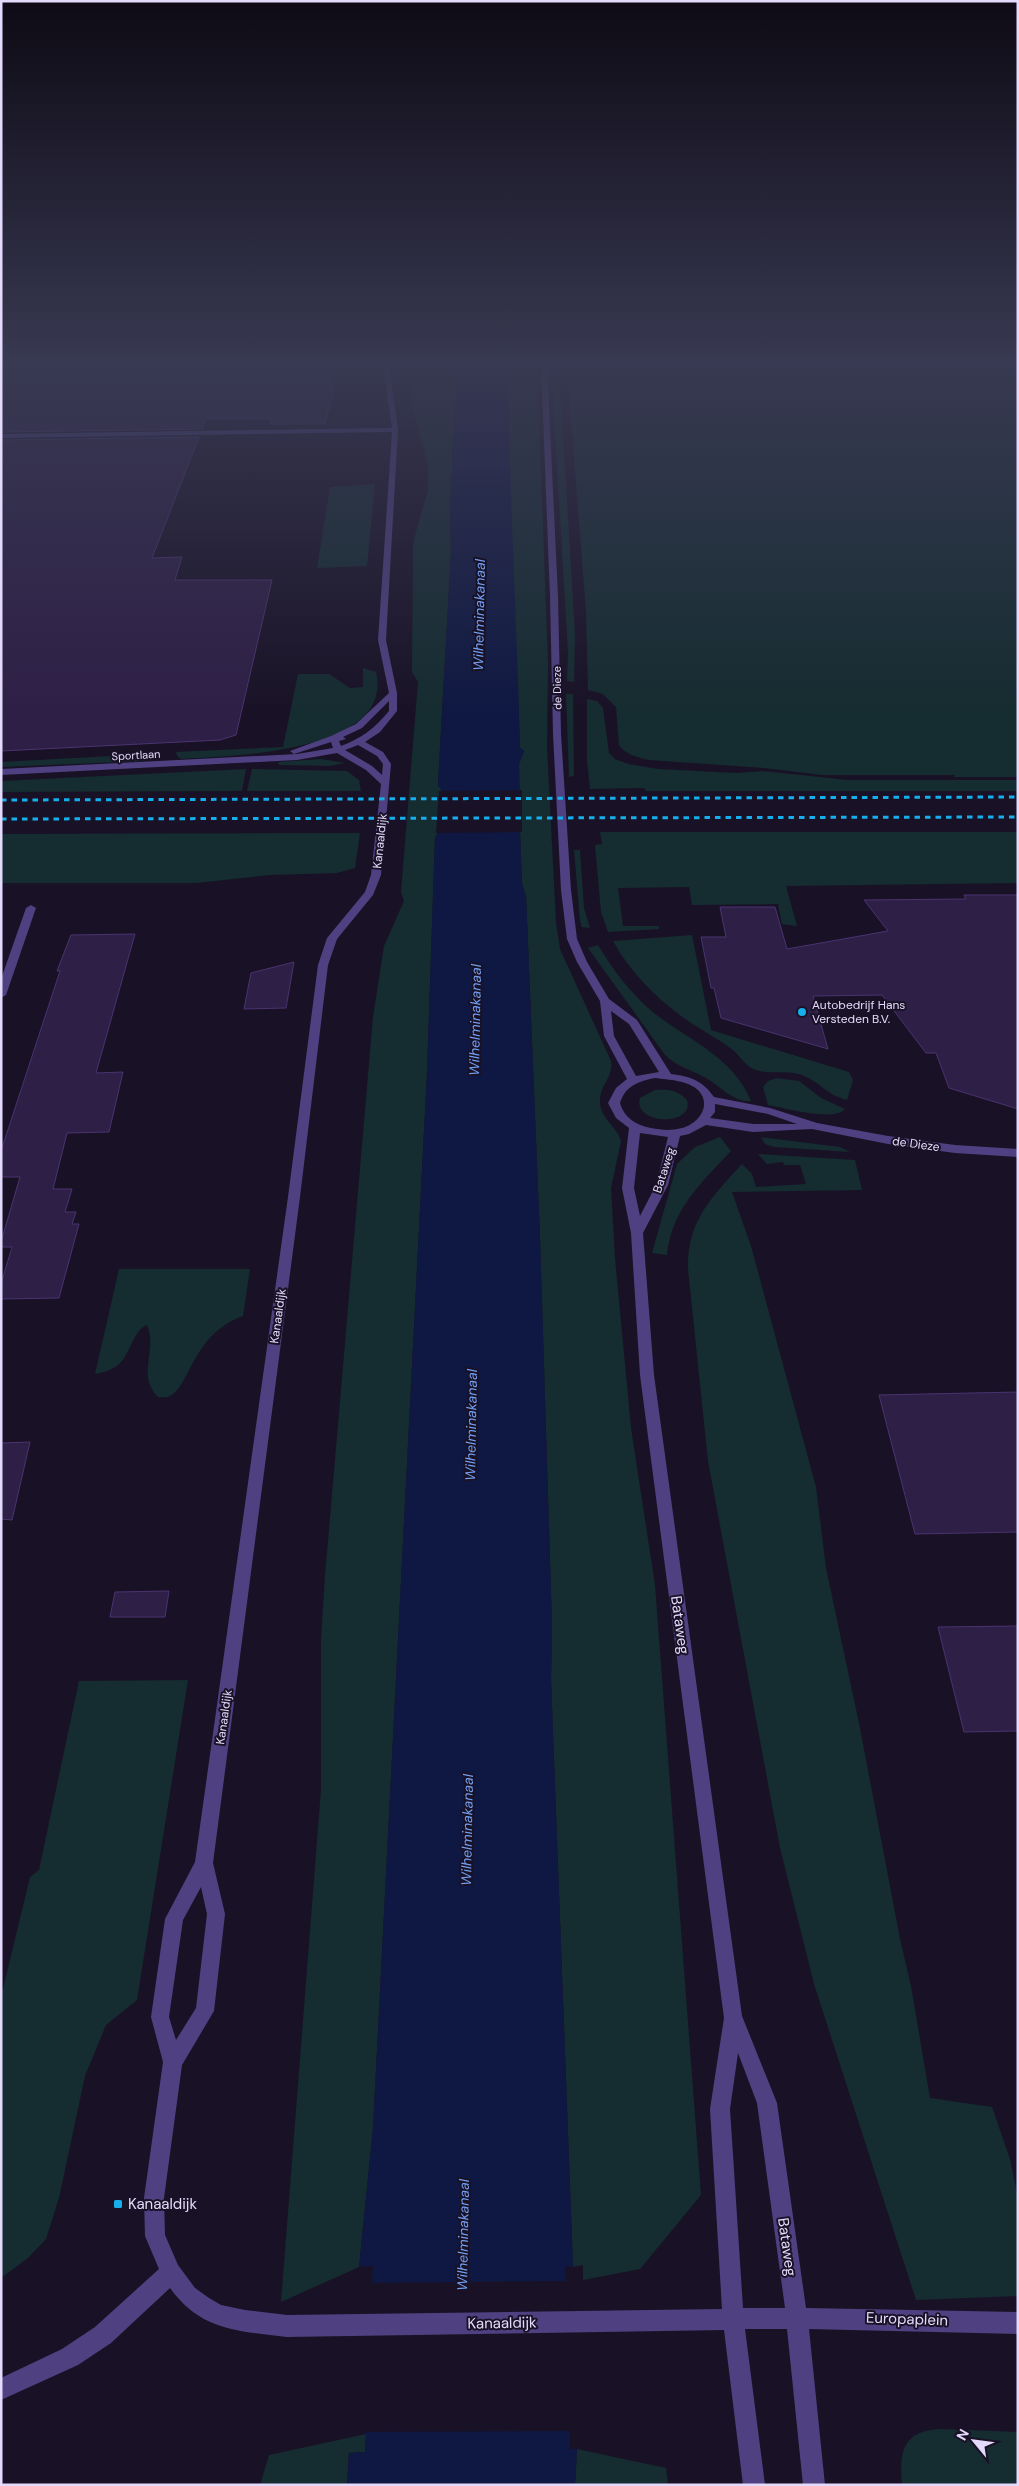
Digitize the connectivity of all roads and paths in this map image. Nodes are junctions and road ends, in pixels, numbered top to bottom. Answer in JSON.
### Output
{"nodes":[{"id":1,"x":393,"y":481,"type":"edge"},
{"id":2,"x":549,"y":481,"type":"edge"},
{"id":3,"x":394,"y":693,"type":"junction"},
{"id":4,"x":334,"y":738,"type":"junction"},
{"id":5,"x":359,"y":742,"type":"junction"},
{"id":6,"x":338,"y":750,"type":"junction"},
{"id":7,"x":272,"y":758,"type":"junction"},
{"id":8,"x":1,"y":772,"type":"edge"},
{"id":9,"x":386,"y":784,"type":"junction"},
{"id":10,"x":31,"y":908,"type":"dead end"},
{"id":11,"x":1,"y":995,"type":"edge"},
{"id":12,"x":605,"y":1001,"type":"junction"},
{"id":13,"x":667,"y":1076,"type":"junction"},
{"id":14,"x":633,"y":1080,"type":"junction"},
{"id":15,"x":710,"y":1100,"type":"junction"},
{"id":16,"x":704,"y":1121,"type":"junction"},
{"id":17,"x":815,"y":1126,"type":"junction"},
{"id":18,"x":634,"y":1127,"type":"junction"},
{"id":19,"x":675,"y":1133,"type":"junction"},
{"id":20,"x":1018,"y":1153,"type":"edge"},
{"id":21,"x":637,"y":1233,"type":"junction"},
{"id":22,"x":204,"y":1863,"type":"junction"},
{"id":23,"x":733,"y":2016,"type":"junction"},
{"id":24,"x":174,"y":2062,"type":"junction"},
{"id":25,"x":171,"y":2272,"type":"junction"},
{"id":26,"x":734,"y":2318,"type":"junction"},
{"id":27,"x":797,"y":2318,"type":"junction"},
{"id":28,"x":1018,"y":2323,"type":"edge"},
{"id":29,"x":1,"y":2389,"type":"edge"},
{"id":30,"x":754,"y":2485,"type":"edge"},
{"id":31,"x":814,"y":2485,"type":"edge"}],
"edges":[{"from":1,"to":3,"type":"street"},
{"from":2,"to":12,"type":"street","name":"de Dieze"},
{"from":3,"to":4,"type":"street"},
{"from":3,"to":5,"type":"street"},
{"from":4,"to":5,"type":"street","name":"Sportlaan"},
{"from":4,"to":6,"type":"street"},
{"from":4,"to":7,"type":"street","name":"Sportlaan"},
{"from":5,"to":6,"type":"street"},
{"from":5,"to":9,"type":"street","name":"Kanaaldijk"},
{"from":6,"to":7,"type":"street","name":"Sportlaan"},
{"from":6,"to":9,"type":"street"},
{"from":7,"to":8,"type":"street","name":"Sportlaan"},
{"from":9,"to":22,"type":"street","name":"Kanaaldijk"},
{"from":10,"to":11,"type":"street"},
{"from":12,"to":13,"type":"street","name":"de Dieze"},
{"from":12,"to":14,"type":"street","name":"de Dieze"},
{"from":13,"to":14,"type":"street"},
{"from":13,"to":15,"type":"street"},
{"from":14,"to":18,"type":"street"},
{"from":15,"to":16,"type":"street"},
{"from":15,"to":17,"type":"street","name":"de Dieze"},
{"from":16,"to":17,"type":"street","name":"de Dieze"},
{"from":16,"to":19,"type":"street"},
{"from":17,"to":20,"type":"street","name":"de Dieze"},
{"from":18,"to":19,"type":"street"},
{"from":18,"to":21,"type":"street","name":"Bataweg"},
{"from":19,"to":21,"type":"street","name":"Bataweg"},
{"from":21,"to":23,"type":"street","name":"Bataweg"},
{"from":22,"to":24,"type":"street","name":"Kanaaldijk"},
{"from":22,"to":24,"type":"street","name":"Kanaaldijk"},
{"from":23,"to":26,"type":"street","name":"Bataweg"},
{"from":23,"to":27,"type":"street","name":"Bataweg"},
{"from":24,"to":25,"type":"street","name":"Kanaaldijk"},
{"from":25,"to":26,"type":"street","name":"Kanaaldijk"},
{"from":25,"to":29,"type":"street"},
{"from":26,"to":27,"type":"street","name":"Kanaaldijk"},
{"from":26,"to":30,"type":"street","name":"Bataweg"},
{"from":27,"to":28,"type":"street","name":"Europaplein"},
{"from":27,"to":31,"type":"street","name":"Bataweg"}]}
